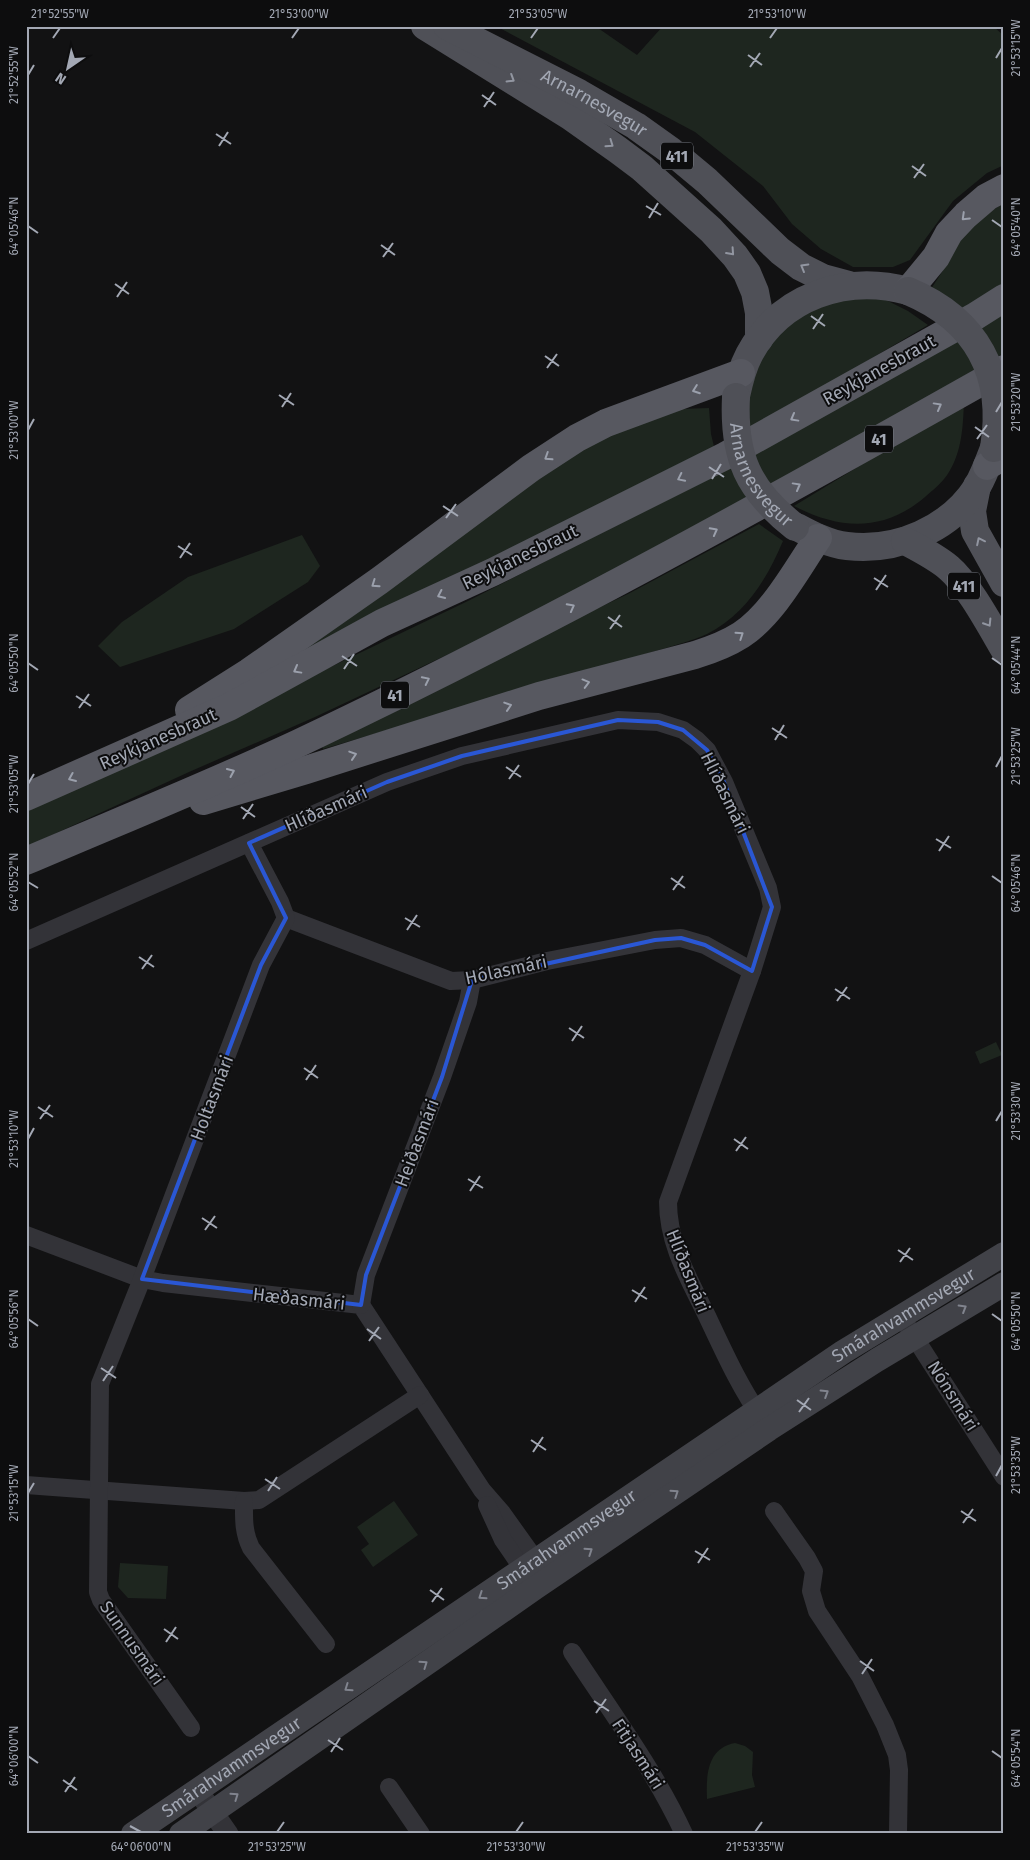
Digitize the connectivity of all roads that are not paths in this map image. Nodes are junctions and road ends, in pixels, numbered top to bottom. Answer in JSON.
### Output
{"nodes":[{"id":1,"x":425,"y":26,"type":"edge"},
{"id":2,"x":447,"y":26,"type":"edge"},
{"id":3,"x":1004,"y":188,"type":"edge"},
{"id":4,"x":849,"y":285,"type":"junction"},
{"id":5,"x":908,"y":291,"type":"junction"},
{"id":6,"x":1004,"y":298,"type":"edge"},
{"id":7,"x":759,"y":339,"type":"junction"},
{"id":8,"x":1004,"y":368,"type":"edge"},
{"id":9,"x":739,"y":385,"type":"junction"},
{"id":10,"x":990,"y":464,"type":"edge"},
{"id":11,"x":806,"y":532,"type":"junction"},
{"id":12,"x":905,"y":541,"type":"junction"},
{"id":13,"x":1004,"y":583,"type":"edge"},
{"id":14,"x":1004,"y":650,"type":"edge"},
{"id":15,"x":106,"y":763,"type":"junction"},
{"id":16,"x":26,"y":797,"type":"edge"},
{"id":17,"x":86,"y":836,"type":"junction"},
{"id":18,"x":249,"y":843,"type":"junction"},
{"id":19,"x":26,"y":861,"type":"edge"},
{"id":20,"x":286,"y":918,"type":"junction"},
{"id":21,"x":26,"y":941,"type":"edge"},
{"id":22,"x":752,"y":971,"type":"junction"},
{"id":23,"x":472,"y":980,"type":"junction"},
{"id":24,"x":26,"y":1235,"type":"edge"},
{"id":25,"x":1004,"y":1254,"type":"edge"},
{"id":26,"x":142,"y":1279,"type":"junction"},
{"id":27,"x":1004,"y":1284,"type":"edge"},
{"id":28,"x":361,"y":1305,"type":"junction"},
{"id":29,"x":902,"y":1316,"type":"junction"},
{"id":30,"x":915,"y":1337,"type":"junction"},
{"id":31,"x":420,"y":1395,"type":"junction"},
{"id":32,"x":756,"y":1410,"type":"junction"},
{"id":33,"x":769,"y":1429,"type":"junction"},
{"id":34,"x":1004,"y":1477,"type":"edge"},
{"id":35,"x":26,"y":1485,"type":"edge"},
{"id":36,"x":98,"y":1491,"type":"junction"},
{"id":37,"x":244,"y":1501,"type":"junction"},
{"id":38,"x":774,"y":1511,"type":"dead end"},
{"id":39,"x":535,"y":1573,"type":"junction"},
{"id":40,"x":326,"y":1644,"type":"dead end"},
{"id":41,"x":572,"y":1652,"type":"dead end"},
{"id":42,"x":191,"y":1728,"type":"dead end"},
{"id":43,"x":388,"y":1787,"type":"dead end"},
{"id":44,"x":198,"y":1791,"type":"junction"},
{"id":45,"x":213,"y":1812,"type":"junction"},
{"id":46,"x":133,"y":1834,"type":"edge"},
{"id":47,"x":181,"y":1834,"type":"edge"},
{"id":48,"x":228,"y":1834,"type":"edge"},
{"id":49,"x":421,"y":1834,"type":"edge"},
{"id":50,"x":684,"y":1834,"type":"edge"},
{"id":51,"x":898,"y":1834,"type":"edge"}],
"edges":[{"from":1,"to":7,"type":"main road","name":"Arnarnesvegur","number":"411","one_way":true},
{"from":4,"to":2,"type":"main road","name":"Arnarnesvegur","number":"411","one_way":true},
{"from":3,"to":5,"type":"highway","one_way":true},
{"from":4,"to":5,"type":"main road","name":"Arnarnesvegur","number":"411"},
{"from":4,"to":7,"type":"main road","name":"Arnarnesvegur","number":"411"},
{"from":5,"to":10,"type":"main road","name":"Arnarnesvegur","number":"411","bridge":true},
{"from":6,"to":15,"type":"highway","name":"Reykjanesbraut","one_way":true},
{"from":7,"to":9,"type":"main road","name":"Arnarnesvegur","number":"411"},
{"from":17,"to":8,"type":"highway","number":"41","one_way":true},
{"from":9,"to":11,"type":"main road","name":"Arnarnesvegur","number":"411","bridge":true},
{"from":9,"to":15,"type":"highway","one_way":true},
{"from":10,"to":12,"type":"main road","name":"Arnarnesvegur","number":"411"},
{"from":13,"to":10,"type":"main road","name":"Arnarnesvegur","number":"411","one_way":true},
{"from":11,"to":12,"type":"main road","name":"Arnarnesvegur","number":"411"},
{"from":17,"to":11,"type":"highway","one_way":true},
{"from":12,"to":14,"type":"main road","number":"411","one_way":true},
{"from":15,"to":16,"type":"highway","name":"Reykjanesbraut","one_way":true},
{"from":17,"to":19,"type":"highway","number":"41"},
{"from":18,"to":20,"type":"street"},
{"from":18,"to":21,"type":"street","name":"Hlíðasmári"},
{"from":18,"to":22,"type":"street","name":"Hlíðasmári"},
{"from":20,"to":23,"type":"street","name":"Hólasmári"},
{"from":20,"to":26,"type":"street","name":"Holtasmári"},
{"from":22,"to":23,"type":"street","name":"Hólasmári"},
{"from":22,"to":32,"type":"street","name":"Hlíðasmári"},
{"from":23,"to":28,"type":"street","name":"Heiðasmári"},
{"from":24,"to":26,"type":"street","name":"Hæðasmári"},
{"from":25,"to":29,"type":"main road","name":"Smárahvammsvegur"},
{"from":26,"to":28,"type":"street","name":"Hæðasmári"},
{"from":26,"to":36,"type":"street","name":"Sunnusmári"},
{"from":30,"to":27,"type":"main road","name":"Smárahvammsvegur","one_way":true},
{"from":28,"to":31,"type":"street","name":"Hæðasmári"},
{"from":29,"to":30,"type":"street","name":"Nónsmári"},
{"from":29,"to":32,"type":"main road","name":"Smárahvammsvegur"},
{"from":33,"to":30,"type":"main road","name":"Smárahvammsvegur","one_way":true},
{"from":30,"to":34,"type":"street","name":"Nónsmári"},
{"from":31,"to":37,"type":"street"},
{"from":31,"to":39,"type":"street","name":"Hæðasmári"},
{"from":32,"to":33,"type":"street","name":"Hlíðasmári"},
{"from":32,"to":39,"type":"main road","name":"Smárahvammsvegur"},
{"from":39,"to":33,"type":"main road","name":"Smárahvammsvegur","one_way":true},
{"from":35,"to":36,"type":"street"},
{"from":36,"to":37,"type":"street"},
{"from":36,"to":42,"type":"street","name":"Sunnusmári"},
{"from":37,"to":40,"type":"street"},
{"from":38,"to":51,"type":"street"},
{"from":39,"to":44,"type":"main road","name":"Smárahvammsvegur","one_way":true},
{"from":45,"to":39,"type":"main road","name":"Smárahvammsvegur","one_way":true},
{"from":41,"to":50,"type":"street","name":"Fitjasmári"},
{"from":43,"to":49,"type":"street"},
{"from":44,"to":45,"type":"street"},
{"from":44,"to":46,"type":"main road","name":"Smárahvammsvegur"},
{"from":45,"to":47,"type":"main road","name":"Smárahvammsvegur"},
{"from":45,"to":48,"type":"street"}]}
